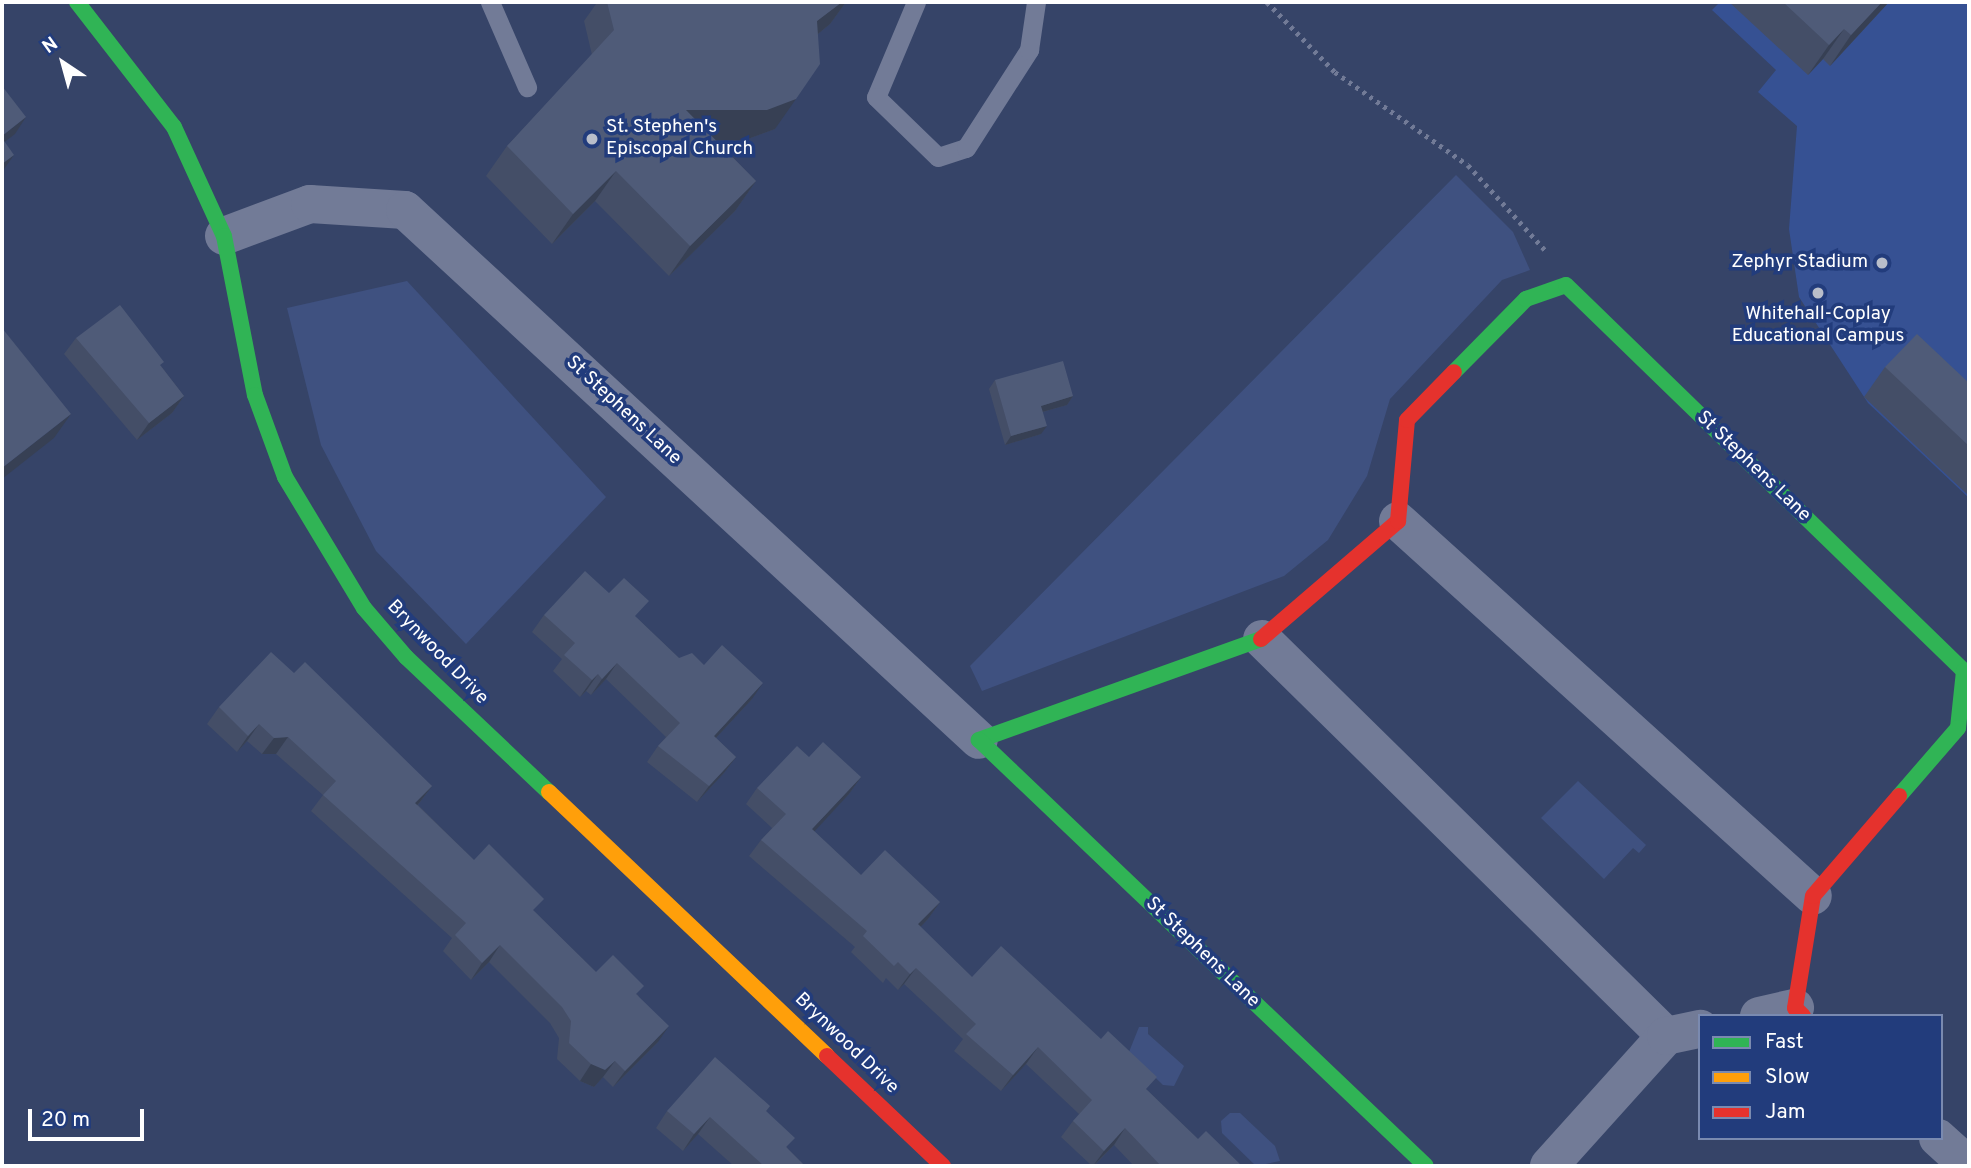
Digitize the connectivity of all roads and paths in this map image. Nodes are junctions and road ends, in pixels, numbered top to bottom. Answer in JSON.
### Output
{"nodes":[{"id":1,"x":77,"y":2,"type":"edge"},
{"id":2,"x":490,"y":2,"type":"edge"},
{"id":3,"x":916,"y":2,"type":"edge"},
{"id":4,"x":1036,"y":2,"type":"edge"},
{"id":5,"x":1267,"y":2,"type":"edge"},
{"id":6,"x":527,"y":87,"type":"dead end"},
{"id":7,"x":223,"y":236,"type":"junction"},
{"id":8,"x":1566,"y":285,"type":"junction"},
{"id":9,"x":1398,"y":521,"type":"junction"},
{"id":10,"x":1262,"y":639,"type":"junction"},
{"id":11,"x":979,"y":740,"type":"junction"},
{"id":12,"x":1813,"y":896,"type":"junction"},
{"id":13,"x":1786,"y":1013,"type":"edge"},
{"id":14,"x":1683,"y":1032,"type":"edge"},
{"id":15,"x":1940,"y":1140,"type":"edge"},
{"id":16,"x":943,"y":1166,"type":"edge"},
{"id":17,"x":1426,"y":1166,"type":"edge"},
{"id":18,"x":1549,"y":1166,"type":"edge"},
{"id":19,"x":1969,"y":1166,"type":"edge"}],
"edges":[{"from":1,"to":7,"type":"street","name":"Brynwood Drive"},
{"from":2,"to":6,"type":"lane"},
{"from":3,"to":4,"type":"lane"},
{"from":5,"to":8,"type":"path"},
{"from":7,"to":11,"type":"street","name":"St Stephens Lane"},
{"from":7,"to":16,"type":"street","name":"Brynwood Drive"},
{"from":8,"to":9,"type":"street"},
{"from":8,"to":12,"type":"street","name":"St Stephens Lane"},
{"from":9,"to":10,"type":"street"},
{"from":9,"to":12,"type":"street"},
{"from":10,"to":11,"type":"street"},
{"from":10,"to":14,"type":"street"},
{"from":11,"to":17,"type":"street","name":"St Stephens Lane"},
{"from":12,"to":13,"type":"street"},
{"from":14,"to":18,"type":"street"},
{"from":15,"to":19,"type":"street"}]}
